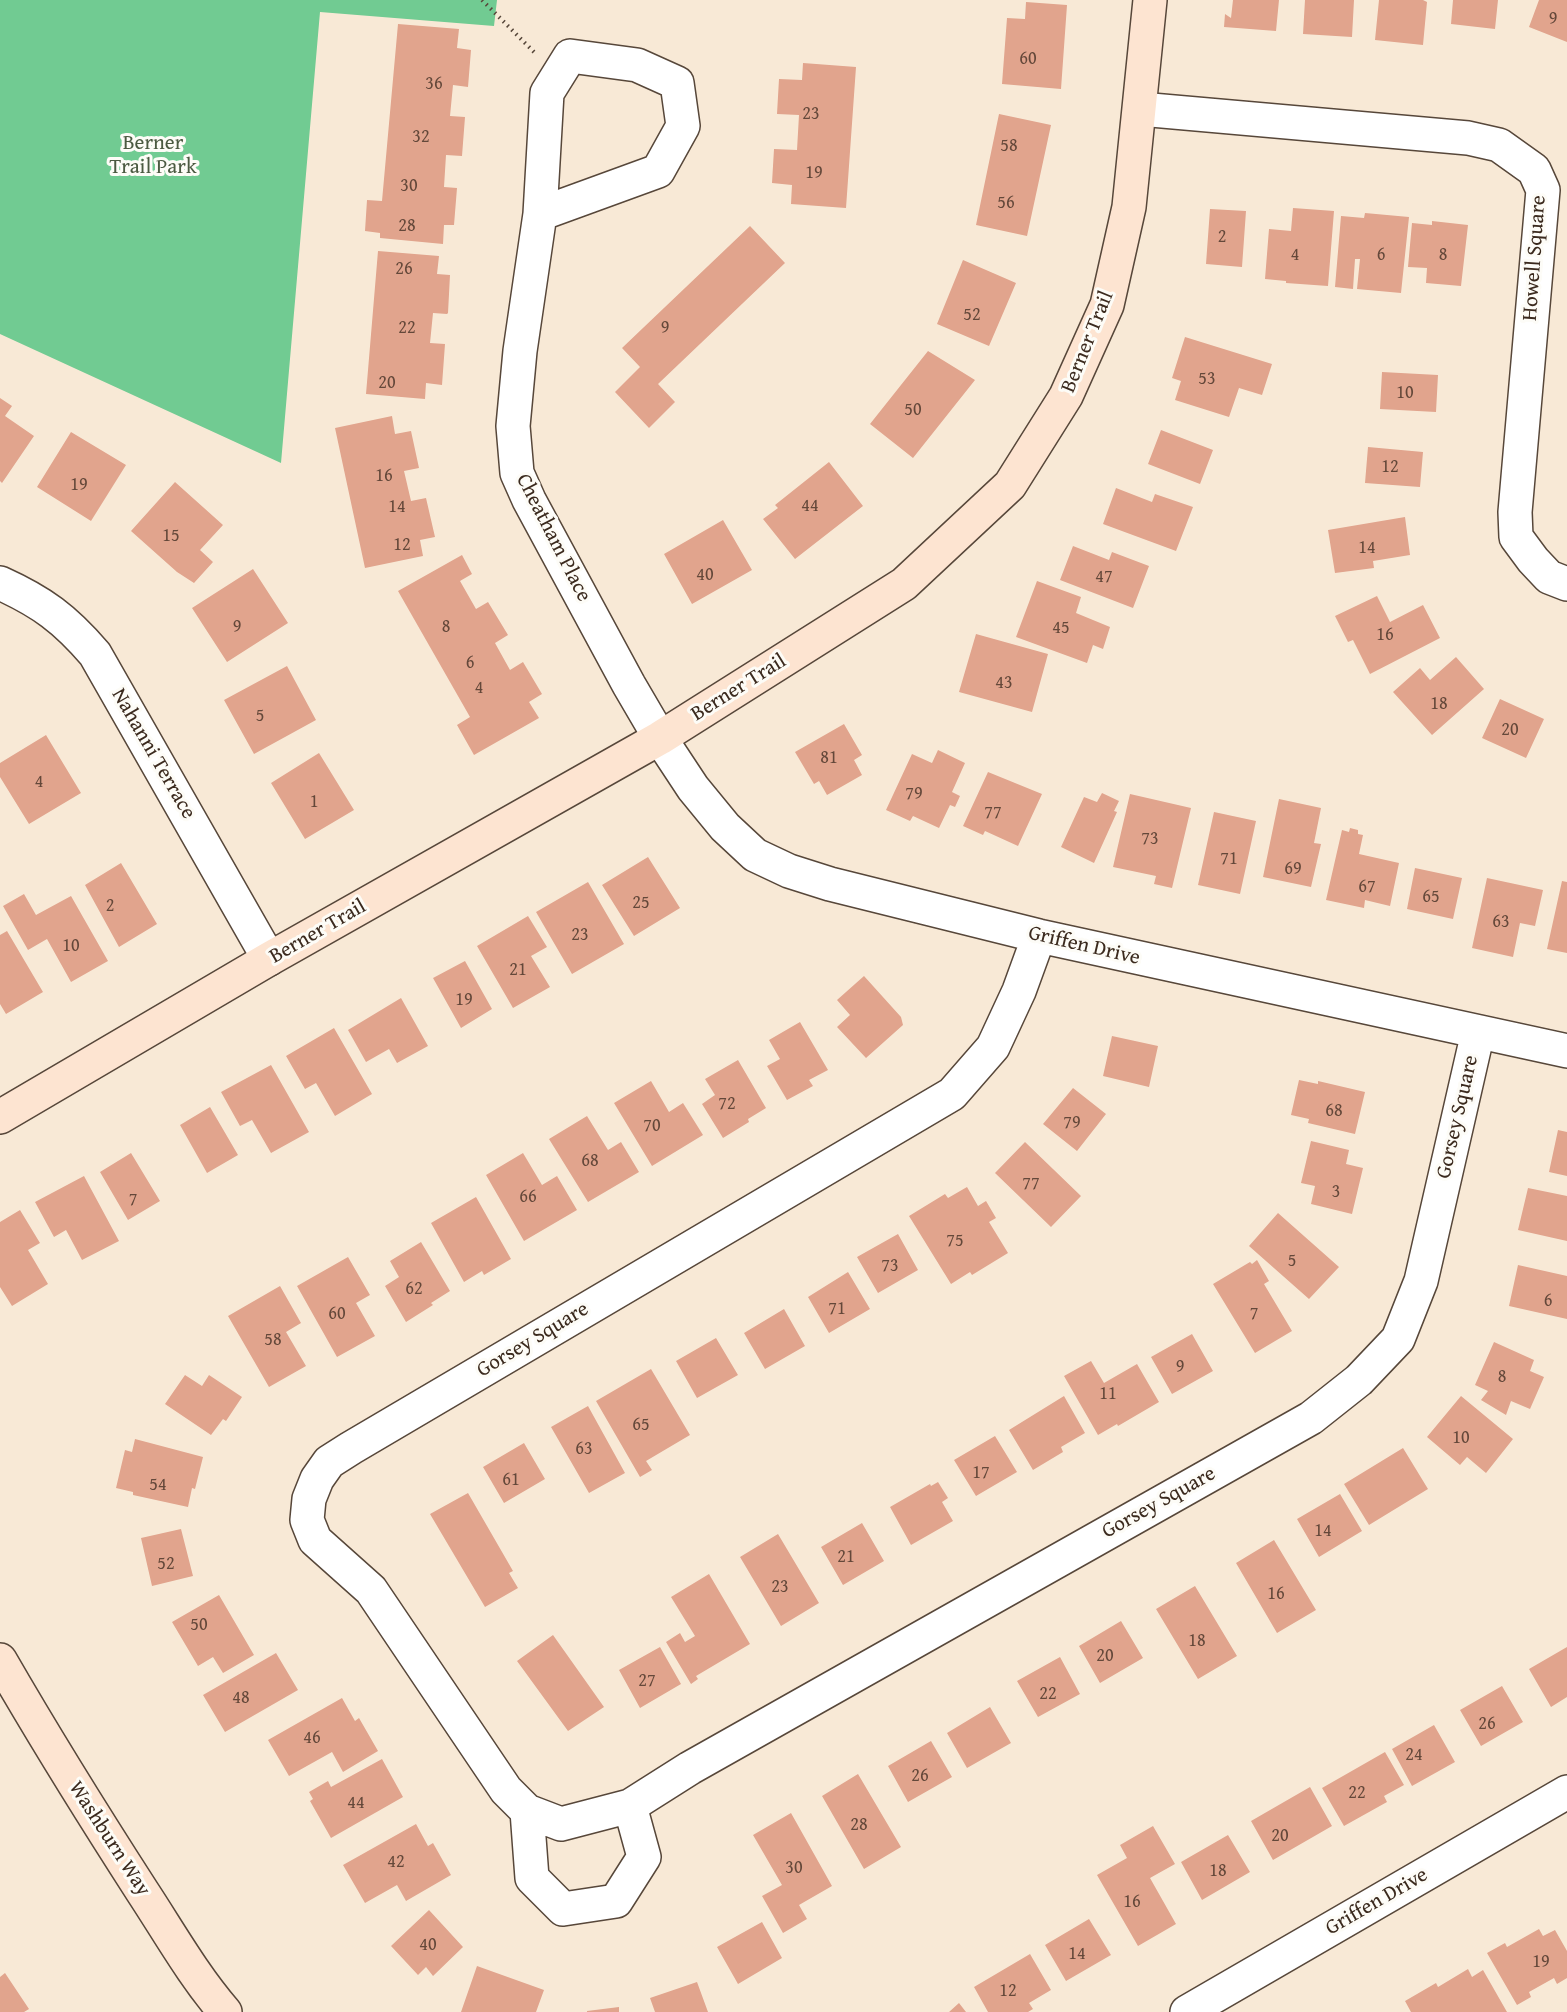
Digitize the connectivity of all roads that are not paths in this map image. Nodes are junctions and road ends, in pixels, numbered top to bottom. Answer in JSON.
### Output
{"nodes":[{"id":1,"x":1150,"y":0,"type":"edge"},
{"id":2,"x":1140,"y":109,"type":"junction"},
{"id":3,"x":540,"y":214,"type":"junction"},
{"id":4,"x":0,"y":583,"type":"edge"},
{"id":5,"x":1567,"y":584,"type":"edge"},
{"id":6,"x":660,"y":738,"type":"junction"},
{"id":7,"x":1039,"y":936,"type":"junction"},
{"id":8,"x":269,"y":959,"type":"junction"},
{"id":9,"x":1478,"y":1032,"type":"junction"},
{"id":10,"x":1567,"y":1051,"type":"edge"},
{"id":11,"x":0,"y":1117,"type":"edge"},
{"id":12,"x":0,"y":1660,"type":"edge"},
{"id":13,"x":1567,"y":1792,"type":"edge"},
{"id":14,"x":630,"y":1806,"type":"junction"},
{"id":15,"x":527,"y":1811,"type":"junction"},
{"id":16,"x":225,"y":2012,"type":"edge"},
{"id":17,"x":1186,"y":2012,"type":"edge"}],
"edges":[{"from":1,"to":2,"type":"street","name":"Berner Trail"},
{"from":2,"to":5,"type":"street","name":"Howell Square"},
{"from":2,"to":6,"type":"street","name":"Berner Trail"},
{"from":3,"to":3,"type":"street","name":"Cheatham Place"},
{"from":3,"to":6,"type":"street","name":"Cheatham Place"},
{"from":4,"to":8,"type":"street","name":"Nahanni Terrace"},
{"from":6,"to":7,"type":"street","name":"Griffen Drive"},
{"from":6,"to":8,"type":"street","name":"Berner Trail"},
{"from":7,"to":9,"type":"street","name":"Griffen Drive"},
{"from":7,"to":15,"type":"street","name":"Gorsey Square"},
{"from":8,"to":11,"type":"street","name":"Berner Trail"},
{"from":9,"to":10,"type":"street","name":"Griffen Drive"},
{"from":9,"to":14,"type":"street","name":"Gorsey Square"},
{"from":12,"to":16,"type":"street","name":"Washburn Way"},
{"from":13,"to":17,"type":"street","name":"Griffen Drive"},
{"from":14,"to":15,"type":"street","name":"Gorsey Square"},
{"from":14,"to":15,"type":"street"}]}
